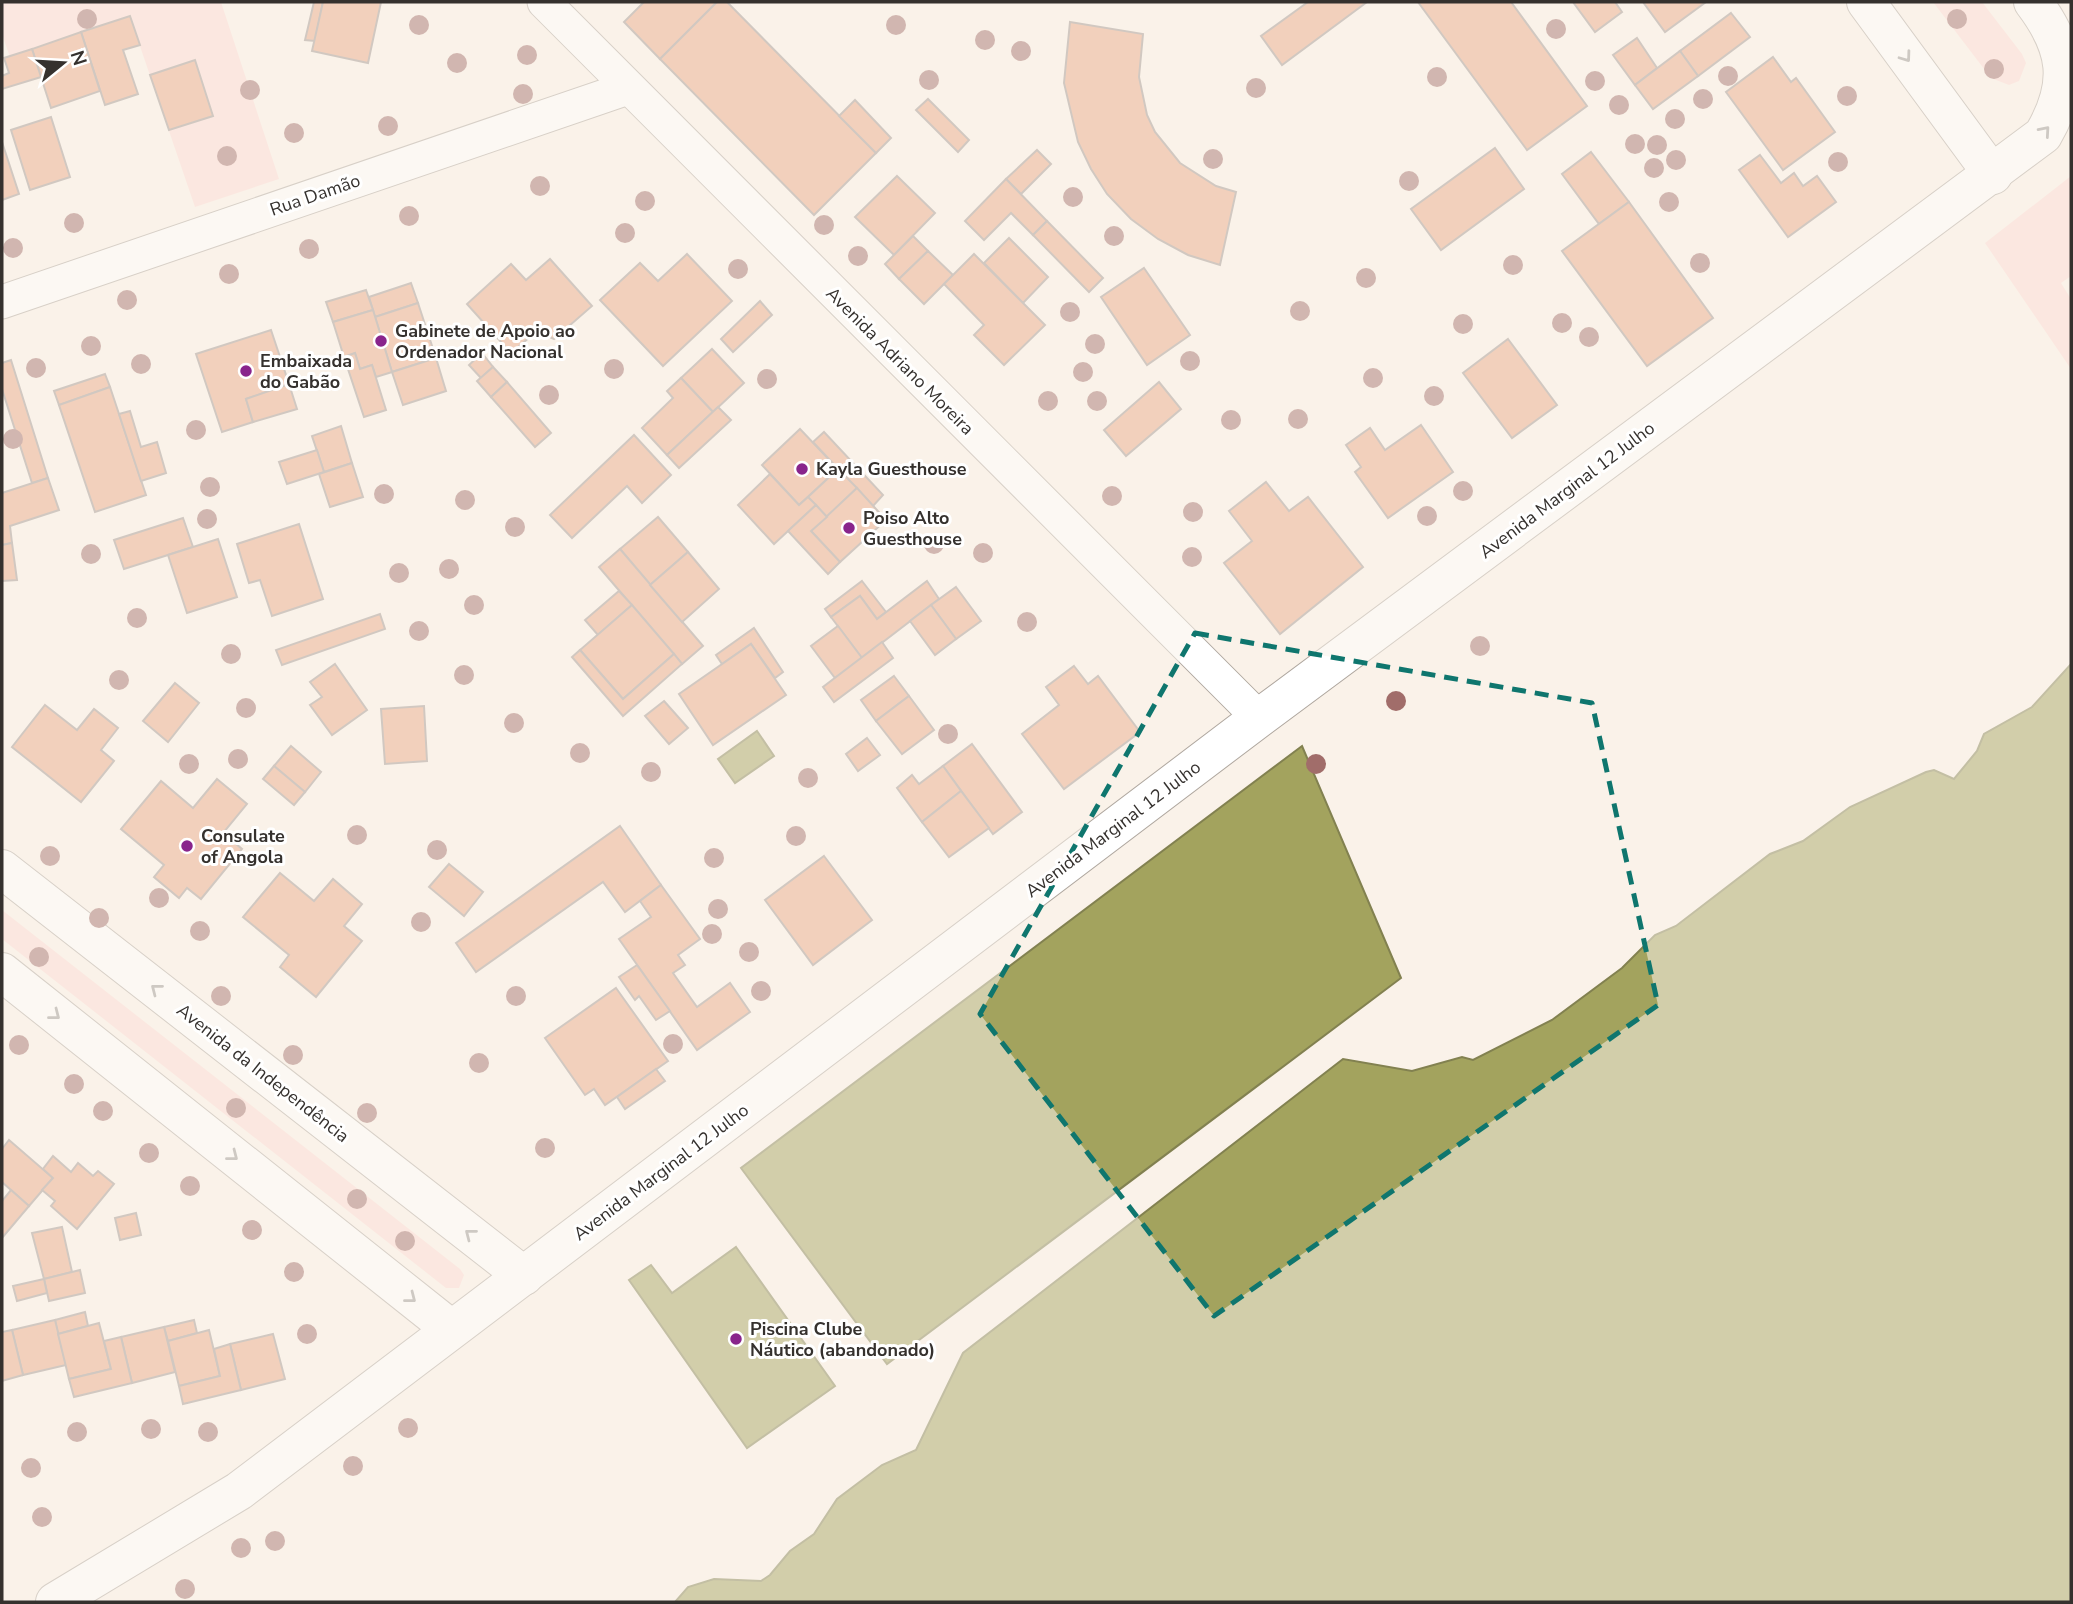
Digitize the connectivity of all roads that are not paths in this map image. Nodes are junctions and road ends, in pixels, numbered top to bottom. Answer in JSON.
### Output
{"nodes":[{"id":1,"x":544,"y":2,"type":"edge"},
{"id":2,"x":1866,"y":2,"type":"edge"},
{"id":3,"x":2033,"y":2,"type":"edge"},
{"id":4,"x":628,"y":89,"type":"junction"},
{"id":5,"x":1993,"y":174,"type":"junction"},
{"id":6,"x":2,"y":302,"type":"edge"},
{"id":7,"x":1259,"y":718,"type":"junction"},
{"id":8,"x":2,"y":869,"type":"edge"},
{"id":9,"x":2,"y":972,"type":"edge"},
{"id":10,"x":524,"y":1276,"type":"junction"},
{"id":11,"x":451,"y":1329,"type":"junction"},
{"id":12,"x":55,"y":1602,"type":"edge"}],
"edges":[{"from":1,"to":4,"type":"street","name":"Avenida Adriano Moreira"},
{"from":2,"to":5,"type":"street","one_way":true},
{"from":5,"to":3,"type":"street","name":"Avenida Marginal 12 Julho","one_way":true},
{"from":4,"to":6,"type":"street","name":"Rua Damão"},
{"from":4,"to":7,"type":"street","name":"Avenida Adriano Moreira"},
{"from":5,"to":7,"type":"street","name":"Avenida Marginal 12 Julho"},
{"from":7,"to":10,"type":"street","name":"Avenida Marginal 12 Julho"},
{"from":10,"to":8,"type":"street","name":"Avenida da Independência","one_way":true},
{"from":9,"to":11,"type":"street","one_way":true},
{"from":10,"to":11,"type":"street","name":"Avenida Marginal 12 Julho"},
{"from":11,"to":12,"type":"street","name":"Avenida Marginal 12 Julho"}]}
